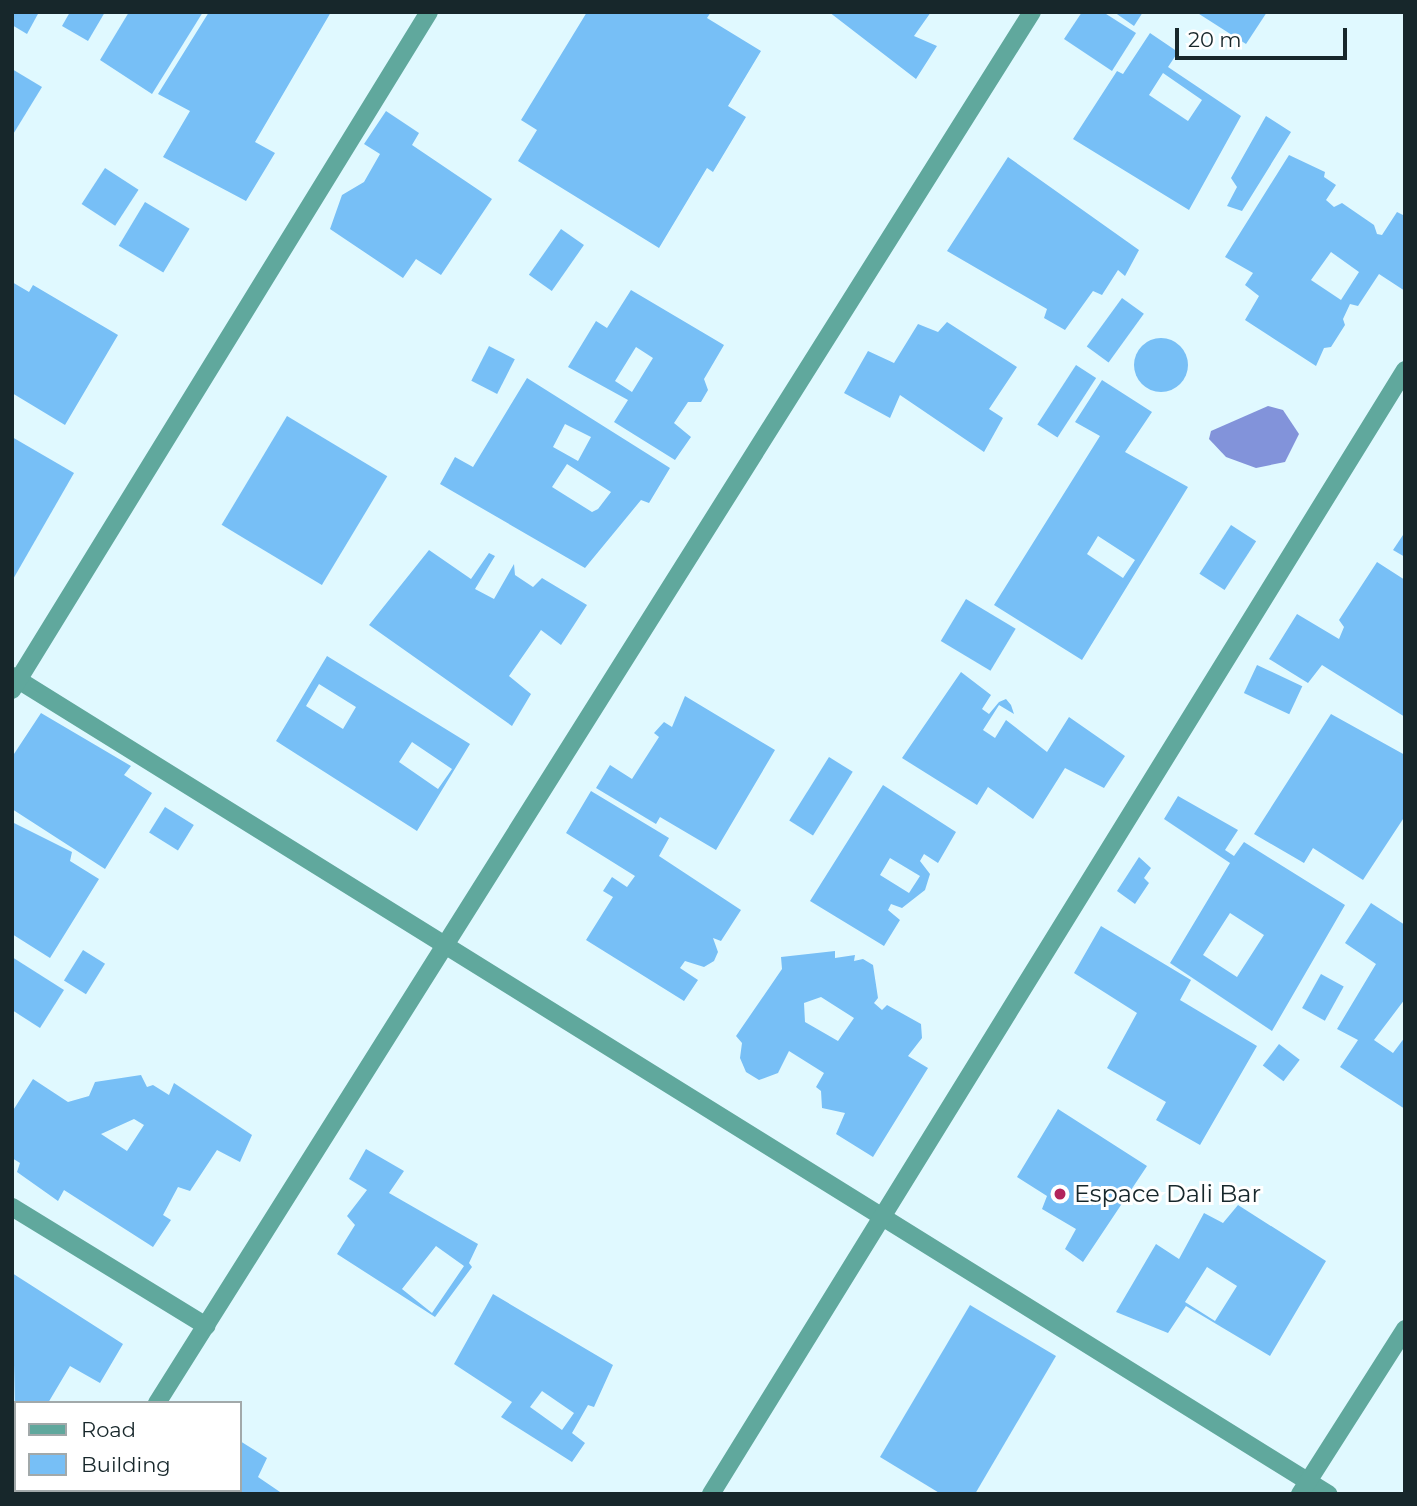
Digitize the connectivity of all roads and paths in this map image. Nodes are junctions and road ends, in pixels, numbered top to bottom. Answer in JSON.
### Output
{"nodes":[{"id":1,"x":429,"y":12,"type":"edge"},
{"id":2,"x":1032,"y":12,"type":"edge"},
{"id":3,"x":1405,"y":370,"type":"edge"},
{"id":4,"x":14,"y":682,"type":"edge"},
{"id":5,"x":445,"y":945,"type":"junction"},
{"id":6,"x":12,"y":1207,"type":"edge"},
{"id":7,"x":882,"y":1216,"type":"junction"},
{"id":8,"x":206,"y":1325,"type":"junction"},
{"id":9,"x":1405,"y":1329,"type":"edge"},
{"id":10,"x":158,"y":1401,"type":"edge"},
{"id":11,"x":1304,"y":1488,"type":"edge"},
{"id":12,"x":711,"y":1494,"type":"edge"},
{"id":13,"x":1328,"y":1494,"type":"edge"}],
"edges":[{"from":1,"to":4,"type":"street"},
{"from":2,"to":5,"type":"street"},
{"from":3,"to":7,"type":"street"},
{"from":4,"to":5,"type":"street"},
{"from":5,"to":7,"type":"street"},
{"from":5,"to":8,"type":"street"},
{"from":6,"to":8,"type":"street"},
{"from":7,"to":11,"type":"street"},
{"from":7,"to":12,"type":"street"},
{"from":8,"to":10,"type":"street"},
{"from":9,"to":11,"type":"street"},
{"from":11,"to":13,"type":"street"}]}
